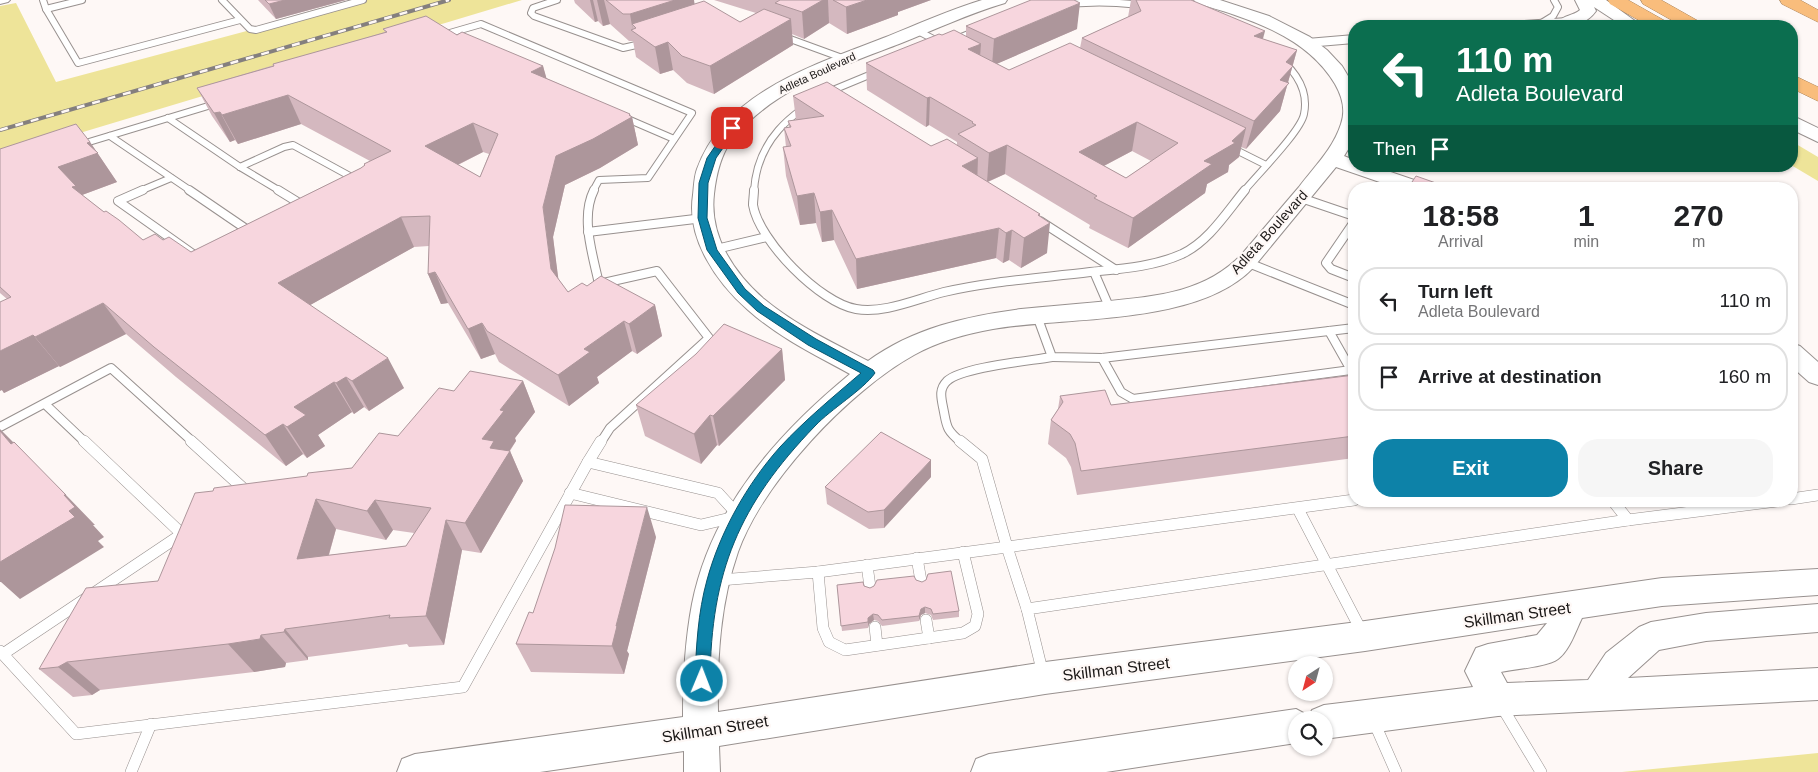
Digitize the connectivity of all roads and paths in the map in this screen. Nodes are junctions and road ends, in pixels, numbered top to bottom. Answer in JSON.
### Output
{"nodes":[{"id":1,"x":4,"y":0,"type":"edge"},
{"id":2,"x":43,"y":0,"type":"edge"},
{"id":3,"x":82,"y":0,"type":"edge"},
{"id":4,"x":222,"y":0,"type":"edge"},
{"id":5,"x":363,"y":0,"type":"edge"},
{"id":6,"x":557,"y":0,"type":"edge"},
{"id":7,"x":999,"y":0,"type":"edge"},
{"id":8,"x":1202,"y":0,"type":"edge"},
{"id":9,"x":1554,"y":0,"type":"edge"},
{"id":10,"x":1583,"y":0,"type":"edge"},
{"id":11,"x":1595,"y":0,"type":"edge"},
{"id":12,"x":1616,"y":0,"type":"edge"},
{"id":13,"x":1649,"y":0,"type":"edge"},
{"id":14,"x":1788,"y":0,"type":"edge"},
{"id":15,"x":0,"y":1,"type":"edge"},
{"id":16,"x":46,"y":9,"type":"junction"},
{"id":17,"x":1818,"y":17,"type":"edge"},
{"id":18,"x":240,"y":20,"type":"junction"},
{"id":19,"x":1546,"y":20,"type":"edge"},
{"id":20,"x":1573,"y":20,"type":"edge"},
{"id":21,"x":1625,"y":20,"type":"edge"},
{"id":22,"x":1651,"y":20,"type":"edge"},
{"id":23,"x":1684,"y":20,"type":"edge"},
{"id":24,"x":918,"y":30,"type":"junction"},
{"id":25,"x":779,"y":35,"type":"edge"},
{"id":26,"x":653,"y":40,"type":"edge"},
{"id":27,"x":1348,"y":40,"type":"edge"},
{"id":28,"x":447,"y":41,"type":"edge"},
{"id":29,"x":941,"y":43,"type":"junction"},
{"id":30,"x":1307,"y":43,"type":"junction"},
{"id":31,"x":951,"y":48,"type":"edge"},
{"id":32,"x":845,"y":59,"type":"junction"},
{"id":33,"x":1798,"y":84,"type":"edge"},
{"id":34,"x":833,"y":90,"type":"junction"},
{"id":35,"x":1348,"y":92,"type":"edge"},
{"id":36,"x":842,"y":95,"type":"edge"},
{"id":37,"x":1818,"y":95,"type":"edge"},
{"id":38,"x":224,"y":101,"type":"edge"},
{"id":39,"x":1798,"y":104,"type":"edge"},
{"id":40,"x":619,"y":115,"type":"edge"},
{"id":41,"x":1818,"y":115,"type":"edge"},
{"id":42,"x":168,"y":118,"type":"junction"},
{"id":43,"x":1798,"y":124,"type":"edge"},
{"id":44,"x":1348,"y":131,"type":"edge"},
{"id":45,"x":110,"y":136,"type":"junction"},
{"id":46,"x":1818,"y":136,"type":"edge"},
{"id":47,"x":674,"y":139,"type":"junction"},
{"id":48,"x":1221,"y":143,"type":"edge"},
{"id":49,"x":73,"y":146,"type":"edge"},
{"id":50,"x":1331,"y":159,"type":"junction"},
{"id":51,"x":1266,"y":165,"type":"junction"},
{"id":52,"x":1348,"y":165,"type":"edge"},
{"id":53,"x":240,"y":167,"type":"junction"},
{"id":54,"x":1370,"y":172,"type":"edge"},
{"id":55,"x":171,"y":178,"type":"junction"},
{"id":56,"x":1401,"y":182,"type":"edge"},
{"id":57,"x":356,"y":189,"type":"edge"},
{"id":58,"x":1301,"y":198,"type":"junction"},
{"id":59,"x":313,"y":211,"type":"edge"},
{"id":60,"x":1348,"y":214,"type":"edge"},
{"id":61,"x":1032,"y":217,"type":"edge"},
{"id":62,"x":702,"y":218,"type":"junction"},
{"id":63,"x":1348,"y":231,"type":"edge"},
{"id":64,"x":588,"y":232,"type":"junction"},
{"id":65,"x":767,"y":237,"type":"junction"},
{"id":66,"x":260,"y":239,"type":"edge"},
{"id":67,"x":712,"y":250,"type":"junction"},
{"id":68,"x":1246,"y":262,"type":"junction"},
{"id":69,"x":208,"y":265,"type":"edge"},
{"id":70,"x":1116,"y":270,"type":"junction"},
{"id":71,"x":1094,"y":272,"type":"junction"},
{"id":72,"x":1348,"y":276,"type":"edge"},
{"id":73,"x":1348,"y":303,"type":"edge"},
{"id":74,"x":1110,"y":308,"type":"junction"},
{"id":75,"x":1037,"y":316,"type":"junction"},
{"id":76,"x":1348,"y":329,"type":"edge"},
{"id":77,"x":1330,"y":331,"type":"junction"},
{"id":78,"x":1052,"y":357,"type":"junction"},
{"id":79,"x":1102,"y":358,"type":"junction"},
{"id":80,"x":1348,"y":366,"type":"edge"},
{"id":81,"x":1348,"y":370,"type":"edge"},
{"id":82,"x":869,"y":373,"type":"junction"},
{"id":83,"x":45,"y":404,"type":"junction"},
{"id":84,"x":0,"y":427,"type":"edge"},
{"id":85,"x":588,"y":462,"type":"junction"},
{"id":86,"x":570,"y":493,"type":"junction"},
{"id":87,"x":1818,"y":495,"type":"edge"},
{"id":88,"x":238,"y":497,"type":"edge"},
{"id":89,"x":1798,"y":498,"type":"edge"},
{"id":90,"x":1348,"y":501,"type":"edge"},
{"id":91,"x":1618,"y":507,"type":"edge"},
{"id":92,"x":1726,"y":507,"type":"edge"},
{"id":93,"x":1298,"y":508,"type":"junction"},
{"id":94,"x":739,"y":516,"type":"junction"},
{"id":95,"x":1628,"y":520,"type":"junction"},
{"id":96,"x":198,"y":524,"type":"edge"},
{"id":97,"x":182,"y":534,"type":"junction"},
{"id":98,"x":1008,"y":547,"type":"junction"},
{"id":99,"x":963,"y":552,"type":"junction"},
{"id":100,"x":917,"y":558,"type":"junction"},
{"id":101,"x":1326,"y":564,"type":"junction"},
{"id":102,"x":868,"y":565,"type":"junction"},
{"id":103,"x":818,"y":572,"type":"junction"},
{"id":104,"x":713,"y":580,"type":"junction"},
{"id":105,"x":921,"y":581,"type":"edge"},
{"id":106,"x":1818,"y":582,"type":"edge"},
{"id":107,"x":870,"y":587,"type":"edge"},
{"id":108,"x":1571,"y":607,"type":"junction"},
{"id":109,"x":1026,"y":609,"type":"junction"},
{"id":110,"x":1818,"y":618,"type":"edge"},
{"id":111,"x":926,"y":620,"type":"dead end"},
{"id":112,"x":875,"y":627,"type":"dead end"},
{"id":113,"x":1364,"y":636,"type":"junction"},
{"id":114,"x":929,"y":638,"type":"junction"},
{"id":115,"x":877,"y":645,"type":"junction"},
{"id":116,"x":1,"y":652,"type":"edge"},
{"id":117,"x":1045,"y":678,"type":"junction"},
{"id":118,"x":1818,"y":684,"type":"edge"},
{"id":119,"x":1598,"y":694,"type":"junction"},
{"id":120,"x":1498,"y":700,"type":"junction"},
{"id":121,"x":1371,"y":715,"type":"junction"},
{"id":122,"x":1333,"y":721,"type":"edge"},
{"id":123,"x":151,"y":724,"type":"junction"},
{"id":124,"x":1288,"y":727,"type":"edge"},
{"id":125,"x":702,"y":732,"type":"junction"},
{"id":126,"x":132,"y":772,"type":"edge"},
{"id":127,"x":415,"y":772,"type":"edge"},
{"id":128,"x":702,"y":772,"type":"edge"},
{"id":129,"x":989,"y":772,"type":"edge"},
{"id":130,"x":1396,"y":772,"type":"edge"},
{"id":131,"x":1541,"y":772,"type":"edge"}],
"edges":[{"from":1,"to":15,"type":"street"},
{"from":2,"to":16,"type":"lane"},
{"from":3,"to":16,"type":"lane"},
{"from":4,"to":18,"type":"lane"},
{"from":5,"to":18,"type":"lane"},
{"from":6,"to":26,"type":"lane"},
{"from":7,"to":24,"type":"street","name":"Adleta Boulevard"},
{"from":8,"to":30,"type":"street","name":"Adleta Boulevard"},
{"from":9,"to":19,"type":"lane"},
{"from":10,"to":20,"type":"street"},
{"from":11,"to":21,"type":"street"},
{"from":12,"to":22,"type":"highway"},
{"from":13,"to":23,"type":"highway"},
{"from":14,"to":17,"type":"highway"},
{"from":16,"to":18,"type":"lane"},
{"from":24,"to":29,"type":"lane"},
{"from":24,"to":32,"type":"street","name":"Adleta Boulevard"},
{"from":25,"to":32,"type":"lane"},
{"from":27,"to":30,"type":"street"},
{"from":28,"to":47,"type":"lane"},
{"from":29,"to":31,"type":"lane"},
{"from":29,"to":34,"type":"lane"},
{"from":29,"to":51,"type":"lane"},
{"from":30,"to":35,"type":"street","name":"Adleta Boulevard"},
{"from":32,"to":62,"type":"street","name":"Adleta Boulevard"},
{"from":33,"to":37,"type":"highway"},
{"from":34,"to":36,"type":"lane"},
{"from":34,"to":65,"type":"lane"},
{"from":38,"to":42,"type":"lane"},
{"from":39,"to":41,"type":"highway"},
{"from":40,"to":47,"type":"lane"},
{"from":42,"to":45,"type":"lane"},
{"from":42,"to":53,"type":"lane"},
{"from":43,"to":46,"type":"street"},
{"from":44,"to":50,"type":"street","name":"Adleta Boulevard"},
{"from":45,"to":49,"type":"lane"},
{"from":45,"to":55,"type":"lane"},
{"from":47,"to":64,"type":"lane"},
{"from":48,"to":51,"type":"lane"},
{"from":50,"to":52,"type":"street"},
{"from":50,"to":58,"type":"street","name":"Adleta Boulevard"},
{"from":51,"to":70,"type":"lane"},
{"from":53,"to":57,"type":"lane"},
{"from":53,"to":59,"type":"lane"},
{"from":54,"to":56,"type":"street"},
{"from":55,"to":66,"type":"lane"},
{"from":55,"to":69,"type":"lane"},
{"from":58,"to":60,"type":"lane"},
{"from":58,"to":68,"type":"street","name":"Adleta Boulevard"},
{"from":61,"to":70,"type":"lane"},
{"from":62,"to":64,"type":"lane"},
{"from":62,"to":67,"type":"street","name":"Adleta Boulevard"},
{"from":63,"to":72,"type":"lane"},
{"from":64,"to":85,"type":"lane"},
{"from":65,"to":67,"type":"lane"},
{"from":65,"to":71,"type":"lane"},
{"from":67,"to":82,"type":"street","name":"Adleta Boulevard"},
{"from":68,"to":73,"type":"lane"},
{"from":68,"to":74,"type":"street","name":"Adleta Boulevard"},
{"from":70,"to":71,"type":"lane"},
{"from":71,"to":74,"type":"lane"},
{"from":74,"to":75,"type":"street","name":"Adleta Boulevard"},
{"from":75,"to":78,"type":"lane"},
{"from":75,"to":82,"type":"street","name":"Adleta Boulevard"},
{"from":76,"to":77,"type":"lane"},
{"from":77,"to":79,"type":"lane"},
{"from":77,"to":80,"type":"lane"},
{"from":78,"to":79,"type":"lane"},
{"from":78,"to":98,"type":"lane"},
{"from":79,"to":81,"type":"lane"},
{"from":82,"to":94,"type":"street","name":"Adleta Boulevard"},
{"from":83,"to":84,"type":"lane"},
{"from":83,"to":88,"type":"lane"},
{"from":83,"to":97,"type":"lane"},
{"from":85,"to":86,"type":"lane"},
{"from":85,"to":94,"type":"lane"},
{"from":86,"to":94,"type":"lane"},
{"from":86,"to":123,"type":"lane"},
{"from":87,"to":89,"type":"lane"},
{"from":90,"to":93,"type":"lane"},
{"from":91,"to":95,"type":"lane"},
{"from":92,"to":95,"type":"lane"},
{"from":93,"to":98,"type":"lane"},
{"from":93,"to":101,"type":"lane"},
{"from":94,"to":104,"type":"street","name":"Adleta Boulevard"},
{"from":95,"to":101,"type":"lane"},
{"from":96,"to":97,"type":"lane"},
{"from":97,"to":116,"type":"lane"},
{"from":98,"to":99,"type":"lane"},
{"from":98,"to":109,"type":"lane"},
{"from":99,"to":100,"type":"lane"},
{"from":99,"to":114,"type":"lane"},
{"from":100,"to":102,"type":"lane"},
{"from":100,"to":105,"type":"lane"},
{"from":101,"to":109,"type":"lane"},
{"from":101,"to":113,"type":"lane"},
{"from":102,"to":103,"type":"lane"},
{"from":102,"to":107,"type":"lane"},
{"from":103,"to":104,"type":"lane"},
{"from":103,"to":115,"type":"lane"},
{"from":104,"to":125,"type":"street","name":"Adleta Boulevard"},
{"from":106,"to":108,"type":"street","name":"Skillman Street"},
{"from":108,"to":113,"type":"street","name":"Skillman Street"},
{"from":108,"to":120,"type":"street"},
{"from":109,"to":117,"type":"lane"},
{"from":110,"to":119,"type":"street"},
{"from":111,"to":114,"type":"lane"},
{"from":112,"to":115,"type":"lane"},
{"from":113,"to":117,"type":"street","name":"Skillman Street"},
{"from":114,"to":115,"type":"lane"},
{"from":116,"to":123,"type":"lane"},
{"from":117,"to":125,"type":"street","name":"Skillman Street"},
{"from":118,"to":119,"type":"street"},
{"from":119,"to":120,"type":"street"},
{"from":120,"to":121,"type":"street"},
{"from":120,"to":131,"type":"lane"},
{"from":121,"to":122,"type":"street"},
{"from":121,"to":130,"type":"lane"},
{"from":123,"to":126,"type":"lane"},
{"from":124,"to":129,"type":"street"},
{"from":125,"to":127,"type":"street","name":"Skillman Street"},
{"from":125,"to":128,"type":"street","name":"Adleta Boulevard"}]}
